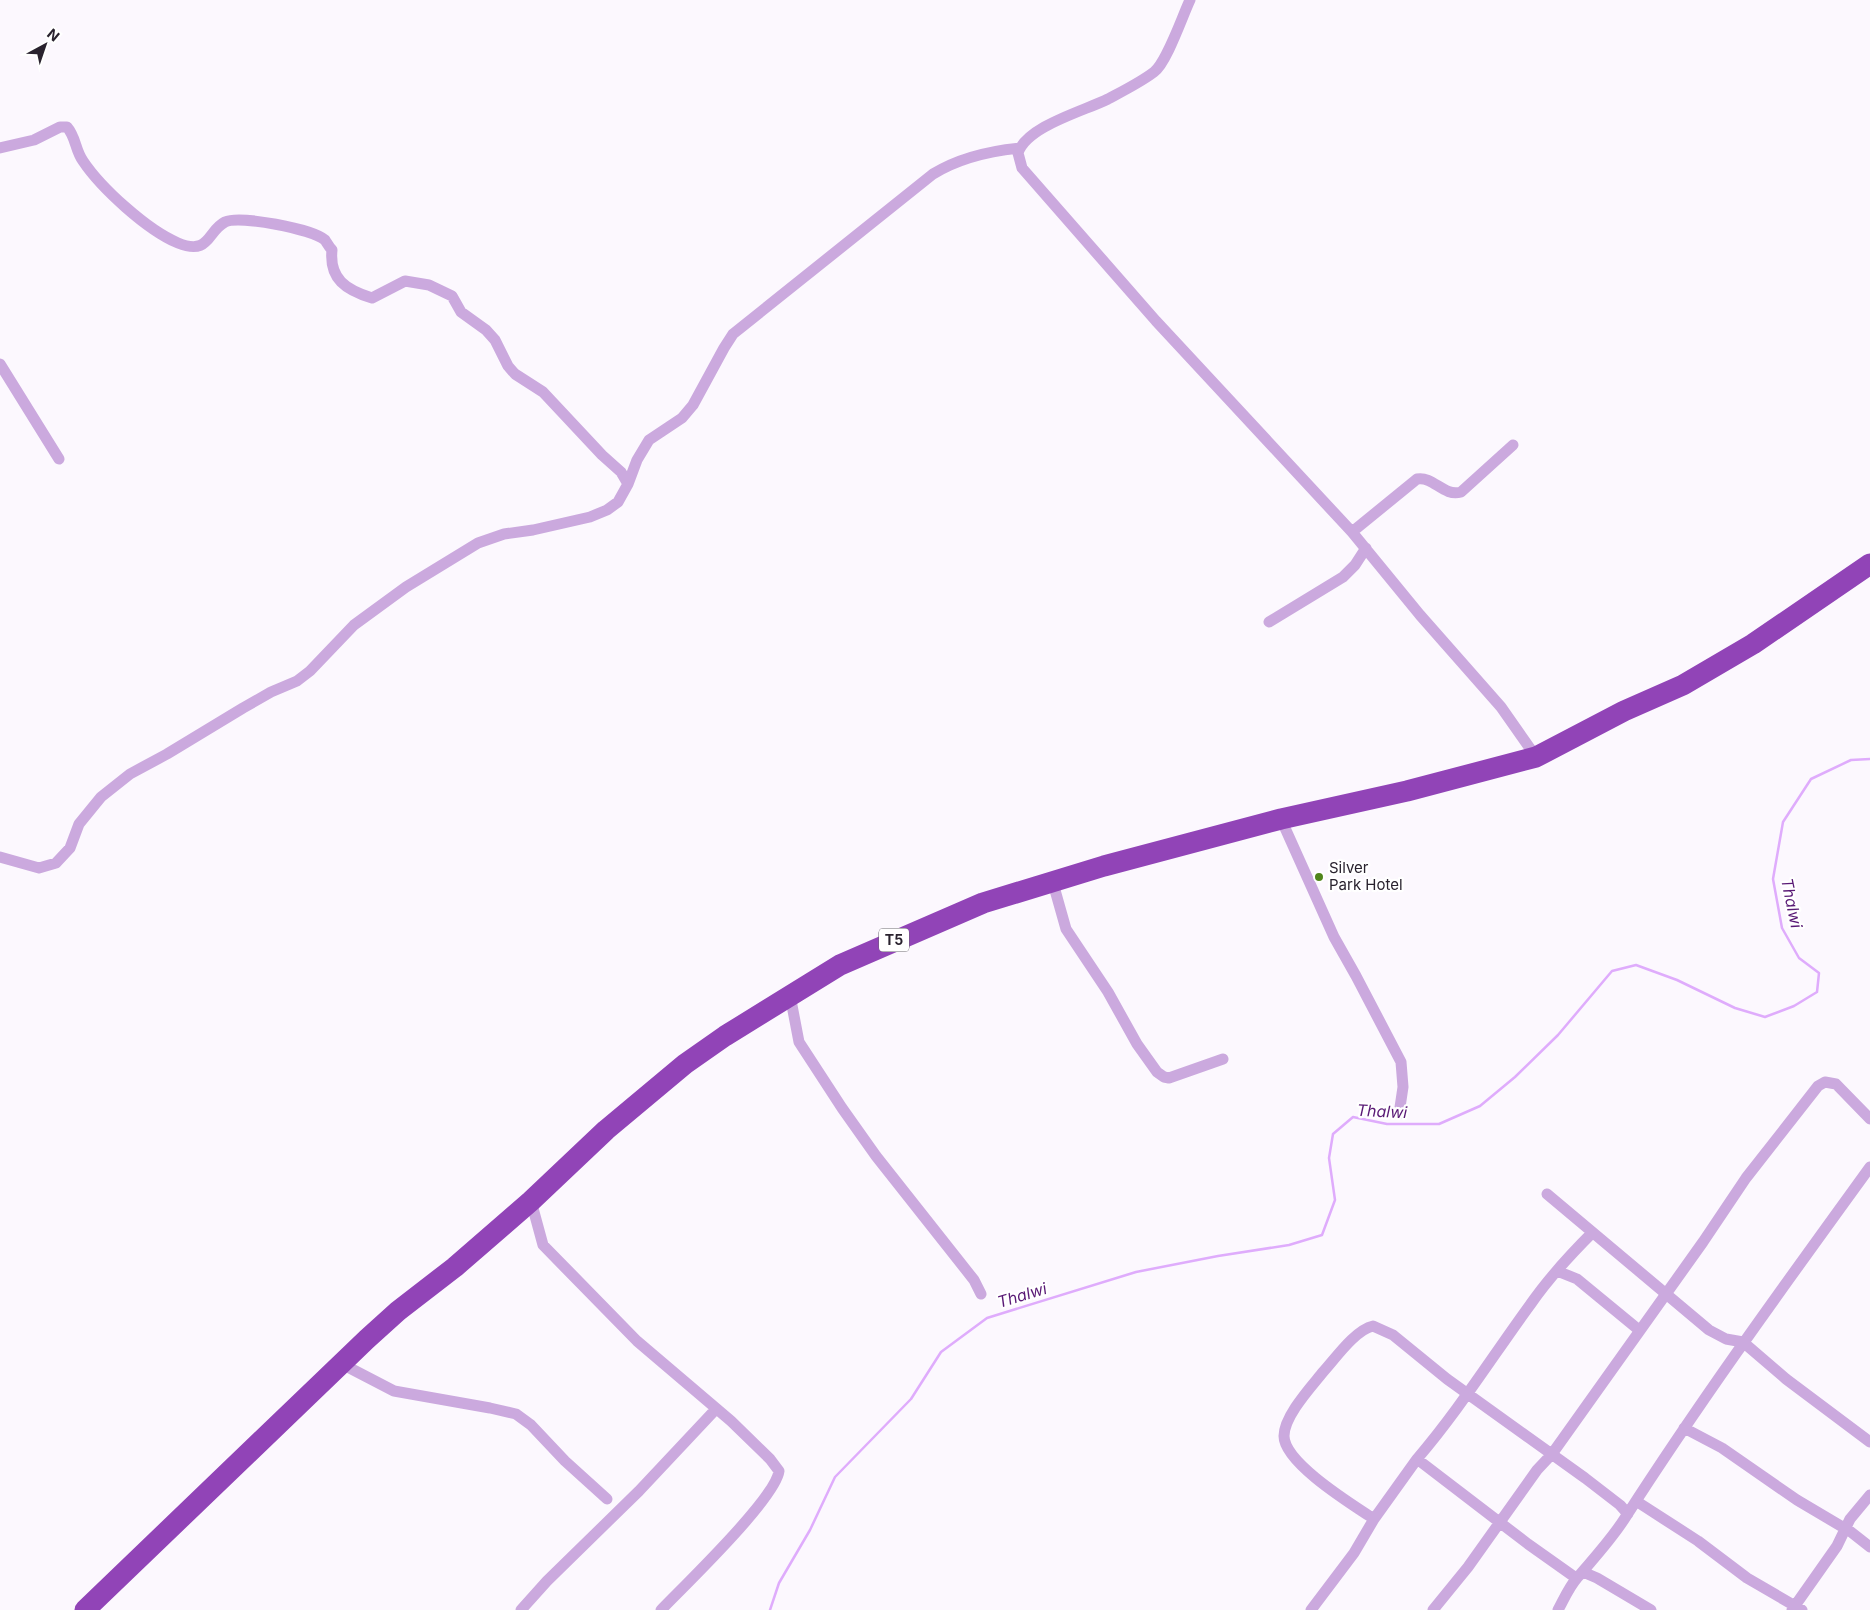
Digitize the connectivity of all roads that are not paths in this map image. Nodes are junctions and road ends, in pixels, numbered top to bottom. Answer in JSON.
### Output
{"nodes":[{"id":1,"x":1190,"y":0,"type":"edge"},
{"id":2,"x":0,"y":148,"type":"edge"},
{"id":3,"x":1020,"y":148,"type":"junction"},
{"id":4,"x":0,"y":364,"type":"edge"},
{"id":5,"x":1513,"y":445,"type":"dead end"},
{"id":6,"x":59,"y":459,"type":"dead end"},
{"id":7,"x":628,"y":484,"type":"junction"},
{"id":8,"x":1352,"y":532,"type":"junction"},
{"id":9,"x":1366,"y":548,"type":"junction"},
{"id":10,"x":1870,"y":564,"type":"edge"},
{"id":11,"x":1270,"y":622,"type":"dead end"},
{"id":12,"x":1536,"y":757,"type":"junction"},
{"id":13,"x":1281,"y":819,"type":"junction"},
{"id":14,"x":0,"y":858,"type":"edge"},
{"id":15,"x":1053,"y":883,"type":"junction"},
{"id":16,"x":790,"y":995,"type":"junction"},
{"id":17,"x":1223,"y":1059,"type":"dead end"},
{"id":18,"x":1399,"y":1114,"type":"dead end"},
{"id":19,"x":1870,"y":1119,"type":"edge"},
{"id":20,"x":1870,"y":1167,"type":"edge"},
{"id":21,"x":1547,"y":1194,"type":"dead end"},
{"id":22,"x":531,"y":1201,"type":"junction"},
{"id":23,"x":1592,"y":1233,"type":"junction"},
{"id":24,"x":1557,"y":1271,"type":"junction"},
{"id":25,"x":1666,"y":1292,"type":"junction"},
{"id":26,"x":981,"y":1294,"type":"dead end"},
{"id":27,"x":1640,"y":1330,"type":"junction"},
{"id":28,"x":1744,"y":1342,"type":"junction"},
{"id":29,"x":342,"y":1364,"type":"junction"},
{"id":30,"x":1468,"y":1394,"type":"junction"},
{"id":31,"x":716,"y":1409,"type":"junction"},
{"id":32,"x":1684,"y":1428,"type":"junction"},
{"id":33,"x":1870,"y":1442,"type":"edge"},
{"id":34,"x":1552,"y":1454,"type":"junction"},
{"id":35,"x":1417,"y":1459,"type":"junction"},
{"id":36,"x":1870,"y":1495,"type":"edge"},
{"id":37,"x":607,"y":1499,"type":"dead end"},
{"id":38,"x":1636,"y":1501,"type":"junction"},
{"id":39,"x":1628,"y":1514,"type":"junction"},
{"id":40,"x":1374,"y":1519,"type":"junction"},
{"id":41,"x":1500,"y":1523,"type":"junction"},
{"id":42,"x":1845,"y":1528,"type":"junction"},
{"id":43,"x":1870,"y":1547,"type":"edge"},
{"id":44,"x":1580,"y":1575,"type":"junction"},
{"id":45,"x":1796,"y":1609,"type":"edge"},
{"id":46,"x":84,"y":1610,"type":"edge"},
{"id":47,"x":521,"y":1610,"type":"edge"},
{"id":48,"x":661,"y":1610,"type":"edge"},
{"id":49,"x":1311,"y":1610,"type":"edge"},
{"id":50,"x":1433,"y":1610,"type":"edge"},
{"id":51,"x":1558,"y":1610,"type":"edge"},
{"id":52,"x":1651,"y":1610,"type":"edge"}],
"edges":[{"from":1,"to":3,"type":"street"},
{"from":2,"to":7,"type":"street"},
{"from":3,"to":7,"type":"street"},
{"from":3,"to":8,"type":"street"},
{"from":4,"to":6,"type":"street"},
{"from":5,"to":8,"type":"street"},
{"from":7,"to":14,"type":"street"},
{"from":8,"to":9,"type":"street"},
{"from":9,"to":11,"type":"street"},
{"from":9,"to":12,"type":"street"},
{"from":10,"to":12,"type":"highway","number":"T5"},
{"from":12,"to":13,"type":"highway","number":"T5"},
{"from":13,"to":15,"type":"highway","number":"T5"},
{"from":13,"to":18,"type":"street"},
{"from":15,"to":16,"type":"highway","number":"T5"},
{"from":15,"to":17,"type":"street"},
{"from":16,"to":22,"type":"highway","number":"T5"},
{"from":16,"to":26,"type":"street"},
{"from":19,"to":25,"type":"street"},
{"from":20,"to":28,"type":"street"},
{"from":21,"to":23,"type":"street"},
{"from":22,"to":29,"type":"highway","number":"T5"},
{"from":22,"to":31,"type":"street"},
{"from":23,"to":24,"type":"street"},
{"from":23,"to":25,"type":"street"},
{"from":24,"to":27,"type":"street"},
{"from":24,"to":30,"type":"street"},
{"from":25,"to":27,"type":"street"},
{"from":25,"to":28,"type":"street"},
{"from":27,"to":34,"type":"street"},
{"from":28,"to":32,"type":"street"},
{"from":28,"to":33,"type":"street"},
{"from":29,"to":37,"type":"street"},
{"from":29,"to":46,"type":"highway","number":"T5"},
{"from":30,"to":34,"type":"street"},
{"from":30,"to":35,"type":"street"},
{"from":30,"to":40,"type":"street"},
{"from":31,"to":47,"type":"street"},
{"from":31,"to":48,"type":"street"},
{"from":32,"to":38,"type":"street"},
{"from":32,"to":42,"type":"street"},
{"from":34,"to":39,"type":"street"},
{"from":34,"to":41,"type":"street"},
{"from":35,"to":40,"type":"street"},
{"from":35,"to":41,"type":"street"},
{"from":36,"to":42,"type":"street"},
{"from":38,"to":39,"type":"street"},
{"from":38,"to":45,"type":"street"},
{"from":39,"to":44,"type":"street"},
{"from":40,"to":49,"type":"street"},
{"from":41,"to":44,"type":"street"},
{"from":41,"to":50,"type":"street"},
{"from":42,"to":43,"type":"street"},
{"from":42,"to":45,"type":"street"},
{"from":44,"to":51,"type":"street"},
{"from":44,"to":52,"type":"street"}]}
